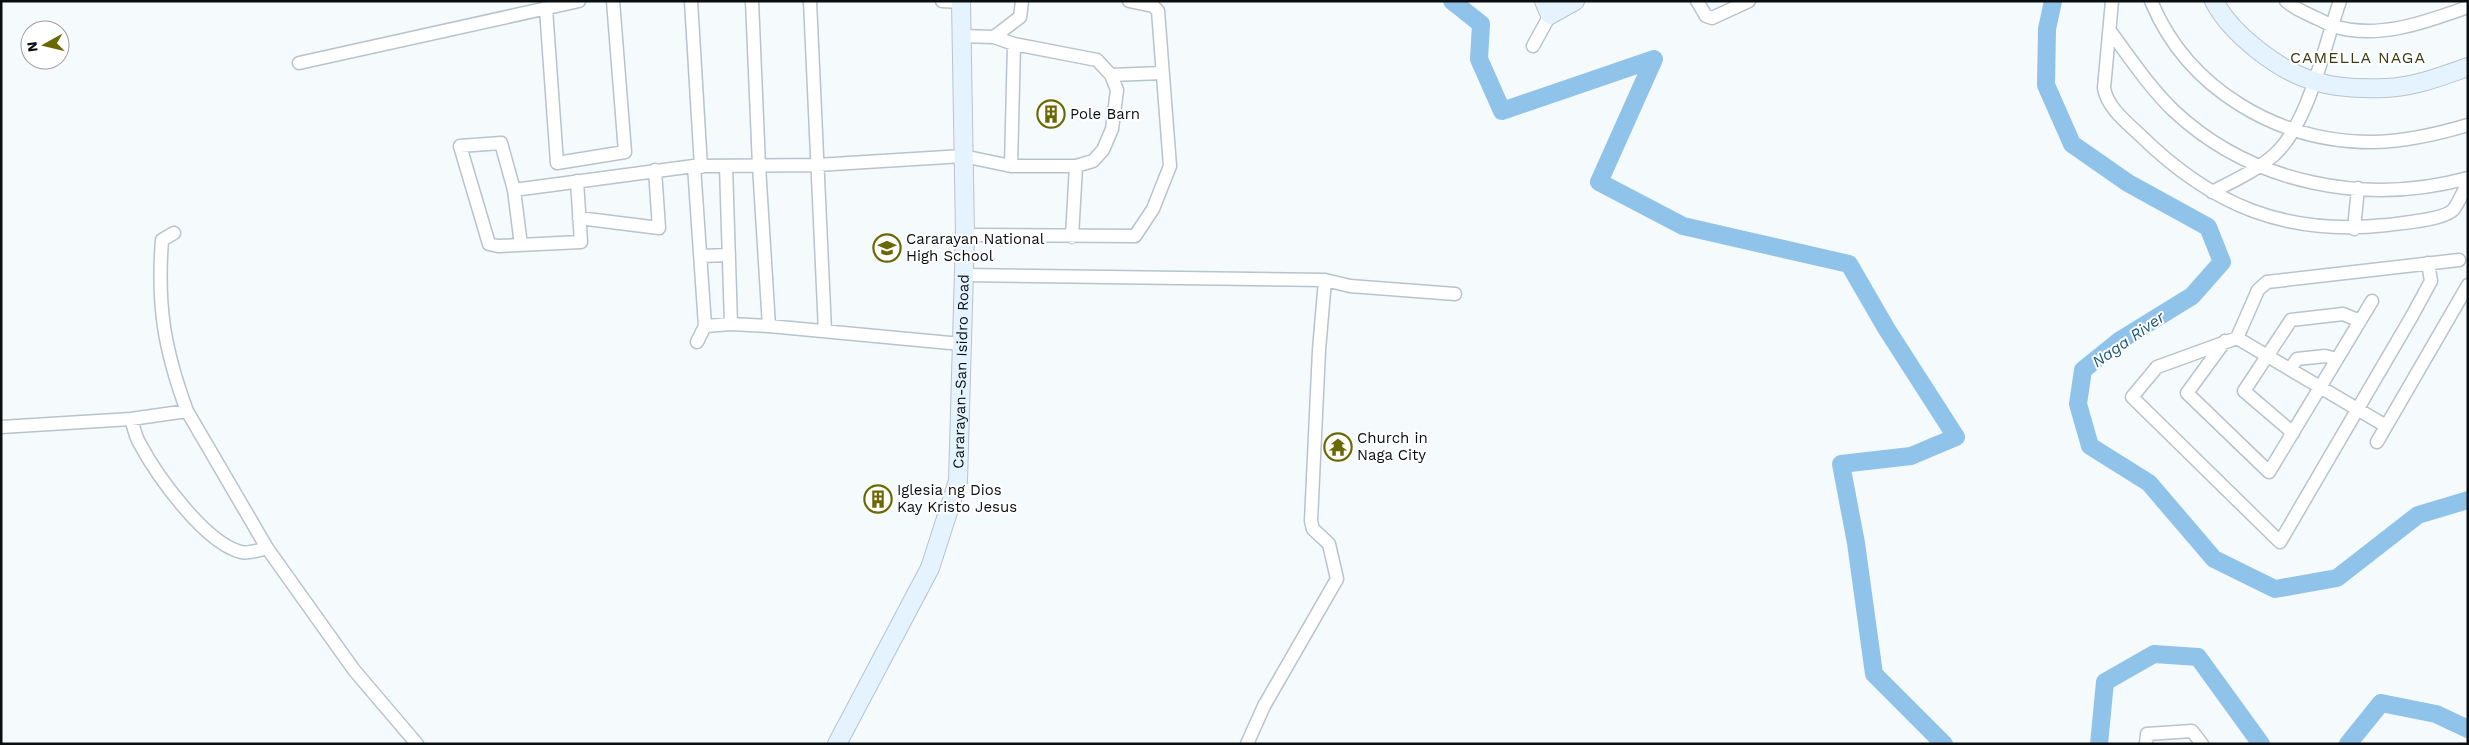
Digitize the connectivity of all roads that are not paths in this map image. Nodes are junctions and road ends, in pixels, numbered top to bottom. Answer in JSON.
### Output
{"nodes":[{"id":1,"x":579,"y":1,"type":"edge"},
{"id":2,"x":613,"y":1,"type":"edge"},
{"id":3,"x":691,"y":1,"type":"edge"},
{"id":4,"x":752,"y":1,"type":"edge"},
{"id":5,"x":810,"y":1,"type":"edge"},
{"id":6,"x":942,"y":1,"type":"edge"},
{"id":7,"x":1022,"y":1,"type":"edge"},
{"id":8,"x":1033,"y":1,"type":"edge"},
{"id":9,"x":1129,"y":1,"type":"edge"},
{"id":10,"x":1575,"y":1,"type":"edge"},
{"id":11,"x":1697,"y":1,"type":"edge"},
{"id":12,"x":1749,"y":1,"type":"edge"},
{"id":13,"x":2112,"y":1,"type":"edge"},
{"id":14,"x":2151,"y":1,"type":"edge"},
{"id":15,"x":2214,"y":1,"type":"edge"},
{"id":16,"x":2286,"y":1,"type":"edge"},
{"id":17,"x":2340,"y":1,"type":"edge"},
{"id":18,"x":961,"y":2,"type":"edge"},
{"id":19,"x":2468,"y":6,"type":"edge"},
{"id":20,"x":1547,"y":8,"type":"edge"},
{"id":21,"x":546,"y":9,"type":"junction"},
{"id":22,"x":1020,"y":17,"type":"junction"},
{"id":23,"x":2331,"y":26,"type":"junction"},
{"id":24,"x":2110,"y":31,"type":"junction"},
{"id":25,"x":961,"y":36,"type":"junction"},
{"id":26,"x":994,"y":37,"type":"junction"},
{"id":27,"x":1014,"y":44,"type":"junction"},
{"id":28,"x":1533,"y":46,"type":"dead end"},
{"id":29,"x":299,"y":63,"type":"dead end"},
{"id":30,"x":2468,"y":67,"type":"edge"},
{"id":31,"x":1162,"y":73,"type":"junction"},
{"id":32,"x":1111,"y":75,"type":"junction"},
{"id":33,"x":2313,"y":81,"type":"junction"},
{"id":34,"x":2468,"y":125,"type":"edge"},
{"id":35,"x":2294,"y":130,"type":"junction"},
{"id":36,"x":963,"y":156,"type":"junction"},
{"id":37,"x":817,"y":165,"type":"junction"},
{"id":38,"x":697,"y":166,"type":"junction"},
{"id":39,"x":726,"y":166,"type":"junction"},
{"id":40,"x":759,"y":166,"type":"junction"},
{"id":41,"x":1010,"y":166,"type":"junction"},
{"id":42,"x":1076,"y":166,"type":"junction"},
{"id":43,"x":2260,"y":167,"type":"junction"},
{"id":44,"x":655,"y":170,"type":"junction"},
{"id":45,"x":2468,"y":178,"type":"edge"},
{"id":46,"x":578,"y":181,"type":"junction"},
{"id":47,"x":2468,"y":183,"type":"edge"},
{"id":48,"x":2358,"y":188,"type":"junction"},
{"id":49,"x":514,"y":190,"type":"junction"},
{"id":50,"x":2212,"y":192,"type":"junction"},
{"id":51,"x":580,"y":218,"type":"junction"},
{"id":52,"x":2354,"y":229,"type":"junction"},
{"id":53,"x":174,"y":233,"type":"dead end"},
{"id":54,"x":964,"y":235,"type":"junction"},
{"id":55,"x":1072,"y":237,"type":"junction"},
{"id":56,"x":521,"y":245,"type":"junction"},
{"id":57,"x":729,"y":255,"type":"junction"},
{"id":58,"x":701,"y":256,"type":"junction"},
{"id":59,"x":2459,"y":260,"type":"dead end"},
{"id":60,"x":2428,"y":263,"type":"junction"},
{"id":61,"x":964,"y":275,"type":"junction"},
{"id":62,"x":1326,"y":280,"type":"junction"},
{"id":63,"x":2468,"y":285,"type":"edge"},
{"id":64,"x":1455,"y":294,"type":"dead end"},
{"id":65,"x":2372,"y":302,"type":"dead end"},
{"id":66,"x":2360,"y":321,"type":"junction"},
{"id":67,"x":731,"y":324,"type":"junction"},
{"id":68,"x":706,"y":326,"type":"junction"},
{"id":69,"x":769,"y":326,"type":"junction"},
{"id":70,"x":824,"y":331,"type":"junction"},
{"id":71,"x":2231,"y":339,"type":"junction"},
{"id":72,"x":697,"y":342,"type":"dead end"},
{"id":73,"x":961,"y":344,"type":"junction"},
{"id":74,"x":2267,"y":356,"type":"junction"},
{"id":75,"x":2337,"y":359,"type":"junction"},
{"id":76,"x":2290,"y":369,"type":"junction"},
{"id":77,"x":2320,"y":387,"type":"junction"},
{"id":78,"x":2357,"y":409,"type":"junction"},
{"id":79,"x":187,"y":411,"type":"junction"},
{"id":80,"x":131,"y":419,"type":"junction"},
{"id":81,"x":2386,"y":426,"type":"junction"},
{"id":82,"x":1,"y":427,"type":"edge"},
{"id":83,"x":2293,"y":433,"type":"junction"},
{"id":84,"x":2378,"y":442,"type":"dead end"},
{"id":85,"x":267,"y":548,"type":"junction"},
{"id":86,"x":417,"y":744,"type":"edge"},
{"id":87,"x":838,"y":744,"type":"edge"},
{"id":88,"x":1247,"y":744,"type":"edge"},
{"id":89,"x":2146,"y":744,"type":"edge"},
{"id":90,"x":2202,"y":744,"type":"edge"}],
"edges":[{"from":1,"to":21,"type":"street"},
{"from":2,"to":21,"type":"street"},
{"from":3,"to":38,"type":"street"},
{"from":4,"to":40,"type":"street"},
{"from":5,"to":37,"type":"street"},
{"from":6,"to":18,"type":"street"},
{"from":7,"to":22,"type":"street"},
{"from":8,"to":22,"type":"street"},
{"from":9,"to":31,"type":"street"},
{"from":10,"to":20,"type":"main road"},
{"from":11,"to":12,"type":"street"},
{"from":13,"to":24,"type":"street"},
{"from":14,"to":35,"type":"street"},
{"from":15,"to":33,"type":"main road"},
{"from":16,"to":23,"type":"street"},
{"from":17,"to":23,"type":"street"},
{"from":18,"to":25,"type":"main road","name":"Cararayan-San Isidro Road"},
{"from":19,"to":23,"type":"street"},
{"from":20,"to":28,"type":"street"},
{"from":21,"to":29,"type":"street"},
{"from":22,"to":26,"type":"street"},
{"from":23,"to":33,"type":"street"},
{"from":24,"to":43,"type":"street"},
{"from":24,"to":50,"type":"street"},
{"from":25,"to":26,"type":"street"},
{"from":25,"to":36,"type":"main road","name":"Cararayan-San Isidro Road"},
{"from":26,"to":27,"type":"street"},
{"from":27,"to":32,"type":"street"},
{"from":27,"to":41,"type":"street"},
{"from":30,"to":33,"type":"main road"},
{"from":31,"to":32,"type":"street"},
{"from":31,"to":55,"type":"street"},
{"from":32,"to":42,"type":"street"},
{"from":33,"to":35,"type":"street"},
{"from":34,"to":35,"type":"street"},
{"from":35,"to":43,"type":"street"},
{"from":36,"to":37,"type":"street"},
{"from":36,"to":41,"type":"street"},
{"from":36,"to":54,"type":"main road","name":"Cararayan-San Isidro Road"},
{"from":37,"to":40,"type":"street"},
{"from":37,"to":70,"type":"street"},
{"from":38,"to":39,"type":"street"},
{"from":38,"to":44,"type":"street"},
{"from":38,"to":58,"type":"street"},
{"from":39,"to":40,"type":"street"},
{"from":39,"to":57,"type":"street"},
{"from":40,"to":69,"type":"street"},
{"from":41,"to":42,"type":"street"},
{"from":42,"to":55,"type":"street"},
{"from":43,"to":48,"type":"street"},
{"from":43,"to":50,"type":"street"},
{"from":44,"to":46,"type":"street"},
{"from":44,"to":51,"type":"street"},
{"from":45,"to":48,"type":"street"},
{"from":46,"to":49,"type":"street"},
{"from":46,"to":51,"type":"street"},
{"from":47,"to":52,"type":"street"},
{"from":48,"to":52,"type":"street"},
{"from":49,"to":56,"type":"street"},
{"from":49,"to":56,"type":"street"},
{"from":50,"to":52,"type":"street"},
{"from":51,"to":56,"type":"street"},
{"from":53,"to":79,"type":"street"},
{"from":54,"to":55,"type":"street"},
{"from":54,"to":61,"type":"main road","name":"Cararayan-San Isidro Road"},
{"from":57,"to":58,"type":"street"},
{"from":57,"to":67,"type":"street"},
{"from":58,"to":68,"type":"street"},
{"from":59,"to":60,"type":"street"},
{"from":60,"to":71,"type":"street"},
{"from":60,"to":78,"type":"street"},
{"from":61,"to":62,"type":"street"},
{"from":61,"to":73,"type":"main road","name":"Cararayan-San Isidro Road"},
{"from":62,"to":64,"type":"street"},
{"from":62,"to":88,"type":"street"},
{"from":63,"to":81,"type":"street"},
{"from":65,"to":66,"type":"street"},
{"from":66,"to":74,"type":"street"},
{"from":66,"to":75,"type":"street"},
{"from":67,"to":68,"type":"street"},
{"from":67,"to":69,"type":"street"},
{"from":68,"to":72,"type":"street"},
{"from":69,"to":70,"type":"street"},
{"from":70,"to":73,"type":"street"},
{"from":71,"to":74,"type":"street"},
{"from":71,"to":78,"type":"street"},
{"from":71,"to":83,"type":"street"},
{"from":73,"to":87,"type":"main road","name":"Cararayan-San Isidro Road"},
{"from":74,"to":76,"type":"street"},
{"from":74,"to":83,"type":"street"},
{"from":75,"to":76,"type":"street"},
{"from":75,"to":77,"type":"street"},
{"from":76,"to":77,"type":"street"},
{"from":77,"to":78,"type":"street"},
{"from":77,"to":83,"type":"street"},
{"from":78,"to":81,"type":"street"},
{"from":79,"to":80,"type":"street"},
{"from":79,"to":85,"type":"street"},
{"from":80,"to":82,"type":"street"},
{"from":80,"to":85,"type":"street"},
{"from":81,"to":84,"type":"street"},
{"from":85,"to":86,"type":"street"},
{"from":89,"to":90,"type":"street"}]}
